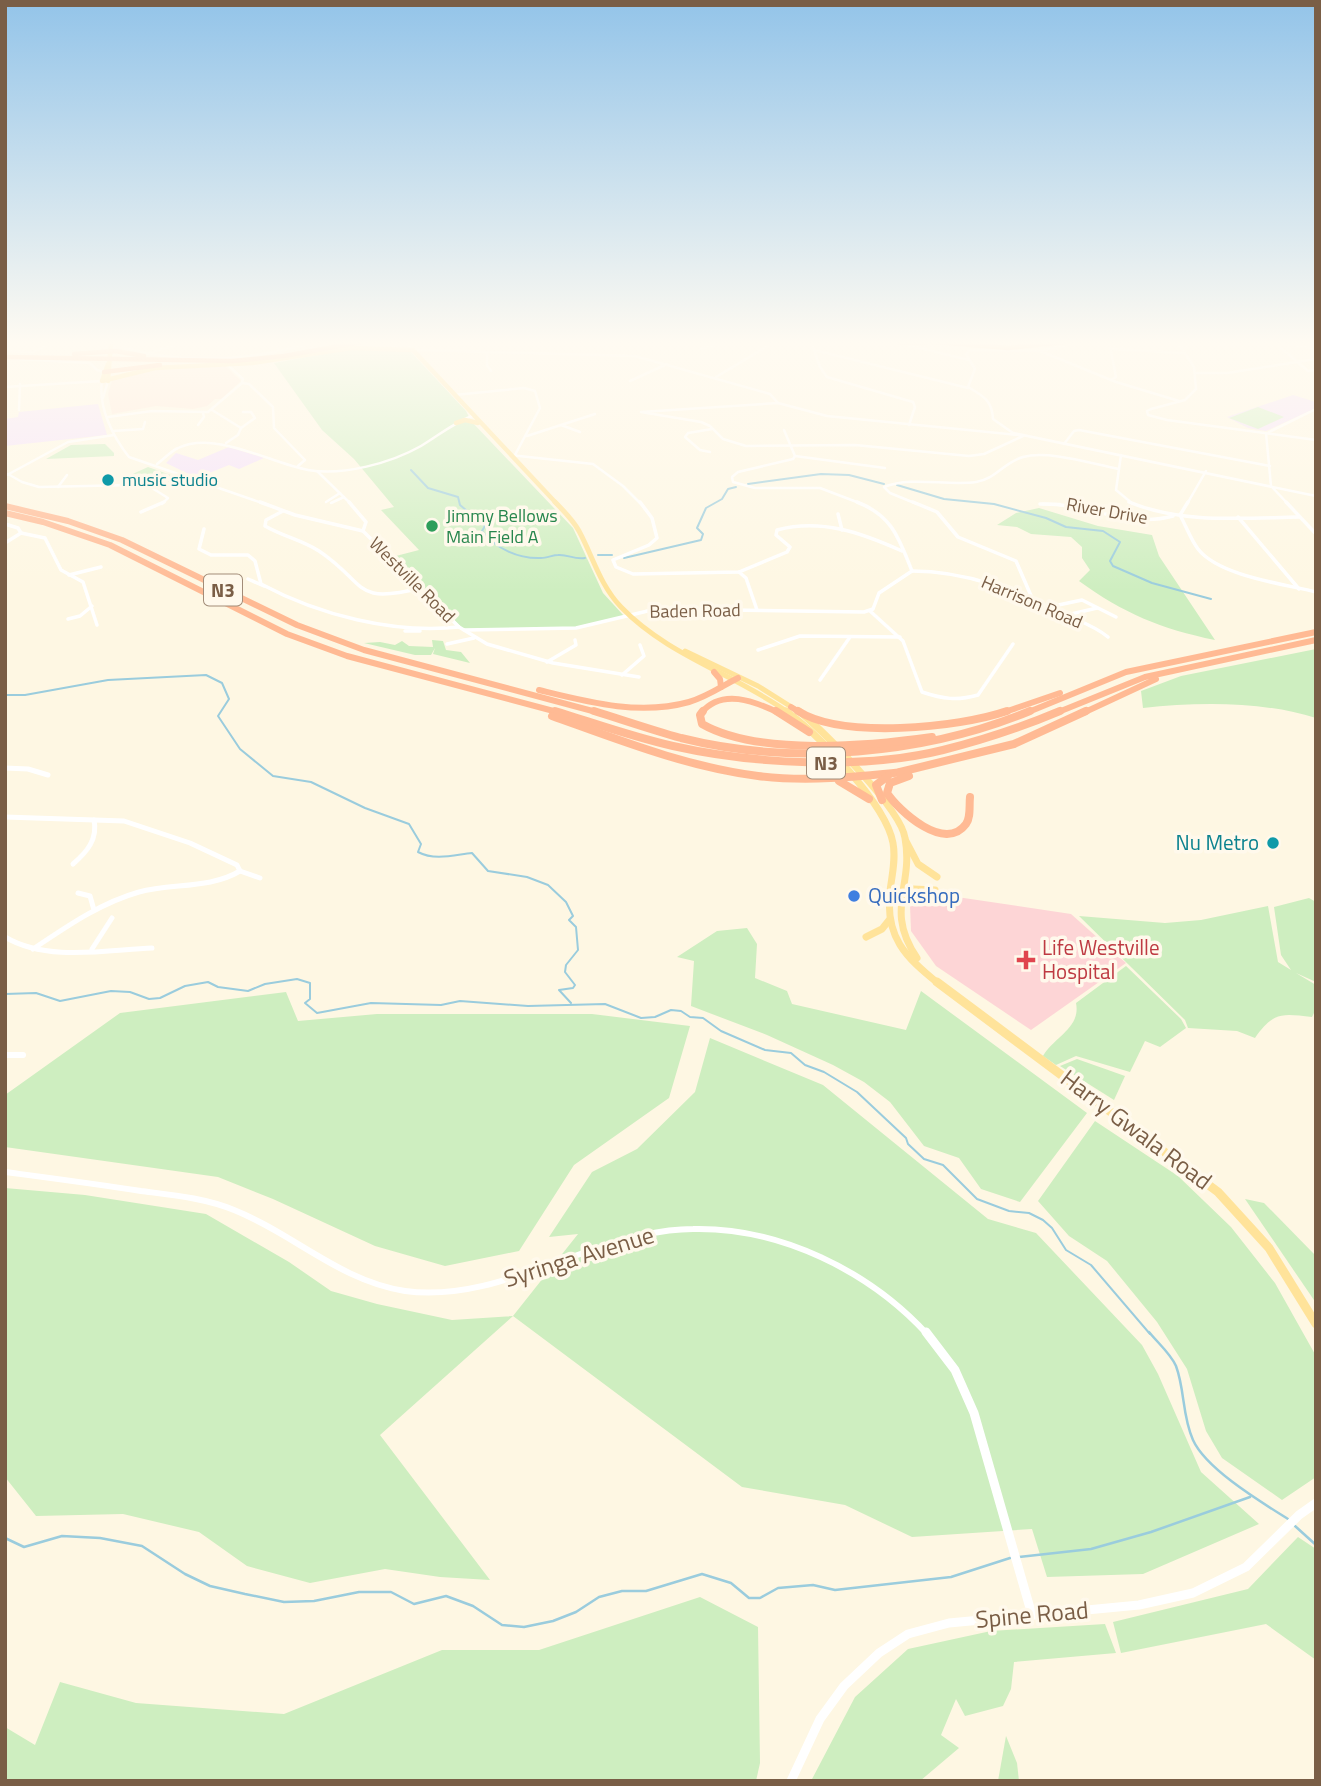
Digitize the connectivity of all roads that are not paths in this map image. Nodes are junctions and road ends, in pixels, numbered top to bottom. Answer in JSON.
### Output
{"nodes":[{"id":1,"x":110,"y":424,"type":"edge"},
{"id":2,"x":144,"y":424,"type":"edge"},
{"id":3,"x":235,"y":424,"type":"edge"},
{"id":4,"x":246,"y":424,"type":"edge"},
{"id":5,"x":273,"y":424,"type":"edge"},
{"id":6,"x":453,"y":424,"type":"edge"},
{"id":7,"x":480,"y":424,"type":"edge"},
{"id":8,"x":532,"y":424,"type":"edge"},
{"id":9,"x":703,"y":424,"type":"edge"},
{"id":10,"x":903,"y":424,"type":"edge"},
{"id":11,"x":998,"y":424,"type":"edge"},
{"id":12,"x":1199,"y":424,"type":"edge"},
{"id":13,"x":1287,"y":424,"type":"edge"},
{"id":14,"x":561,"y":425,"type":"joint"},
{"id":15,"x":909,"y":425,"type":"joint"},
{"id":16,"x":241,"y":428,"type":"junction"},
{"id":17,"x":712,"y":429,"type":"junction"},
{"id":18,"x":784,"y":430,"type":"dead end"},
{"id":19,"x":1274,"y":431,"type":"junction"},
{"id":20,"x":580,"y":432,"type":"dead end"},
{"id":21,"x":113,"y":433,"type":"junction"},
{"id":22,"x":1021,"y":435,"type":"junction"},
{"id":23,"x":1279,"y":435,"type":"junction"},
{"id":24,"x":527,"y":436,"type":"junction"},
{"id":25,"x":1266,"y":436,"type":"junction"},
{"id":26,"x":1316,"y":440,"type":"edge"},
{"id":27,"x":226,"y":443,"type":"junction"},
{"id":28,"x":1064,"y":444,"type":"junction"},
{"id":29,"x":791,"y":445,"type":"junction"},
{"id":30,"x":710,"y":452,"type":"dead end"},
{"id":31,"x":513,"y":455,"type":"junction"},
{"id":32,"x":1121,"y":455,"type":"junction"},
{"id":33,"x":795,"y":456,"type":"junction"},
{"id":34,"x":157,"y":464,"type":"junction"},
{"id":35,"x":298,"y":466,"type":"junction"},
{"id":36,"x":1270,"y":466,"type":"junction"},
{"id":37,"x":885,"y":468,"type":"dead end"},
{"id":38,"x":1119,"y":469,"type":"junction"},
{"id":39,"x":317,"y":471,"type":"junction"},
{"id":40,"x":1206,"y":471,"type":"junction"},
{"id":41,"x":7,"y":475,"type":"edge"},
{"id":42,"x":67,"y":475,"type":"dead end"},
{"id":43,"x":1271,"y":486,"type":"junction"},
{"id":44,"x":58,"y":487,"type":"junction"},
{"id":45,"x":342,"y":495,"type":"junction"},
{"id":46,"x":1316,"y":496,"type":"edge"},
{"id":47,"x":329,"y":503,"type":"dead end"},
{"id":48,"x":1040,"y":504,"type":"dead end"},
{"id":49,"x":5,"y":506,"type":"edge"},
{"id":50,"x":283,"y":511,"type":"junction"},
{"id":51,"x":141,"y":512,"type":"dead end"},
{"id":52,"x":5,"y":513,"type":"edge"},
{"id":53,"x":838,"y":514,"type":"dead end"},
{"id":54,"x":1173,"y":516,"type":"junction"},
{"id":55,"x":1180,"y":517,"type":"junction"},
{"id":56,"x":1238,"y":517,"type":"junction"},
{"id":57,"x":1299,"y":517,"type":"junction"},
{"id":58,"x":5,"y":524,"type":"edge"},
{"id":59,"x":204,"y":529,"type":"dead end"},
{"id":60,"x":842,"y":530,"type":"junction"},
{"id":61,"x":363,"y":531,"type":"junction"},
{"id":62,"x":21,"y":533,"type":"junction"},
{"id":63,"x":1316,"y":534,"type":"edge"},
{"id":64,"x":198,"y":539,"type":"dead end"},
{"id":65,"x":5,"y":543,"type":"edge"},
{"id":66,"x":199,"y":545,"type":"junction"},
{"id":67,"x":902,"y":551,"type":"junction"},
{"id":68,"x":101,"y":567,"type":"dead end"},
{"id":69,"x":912,"y":571,"type":"junction"},
{"id":70,"x":739,"y":572,"type":"junction"},
{"id":71,"x":69,"y":575,"type":"junction"},
{"id":72,"x":248,"y":579,"type":"dead end"},
{"id":73,"x":265,"y":586,"type":"junction"},
{"id":74,"x":1027,"y":587,"type":"junction"},
{"id":75,"x":421,"y":588,"type":"junction"},
{"id":76,"x":1013,"y":590,"type":"junction"},
{"id":77,"x":1299,"y":590,"type":"junction"},
{"id":78,"x":1316,"y":592,"type":"edge"},
{"id":79,"x":1032,"y":598,"type":"junction"},
{"id":80,"x":92,"y":606,"type":"junction"},
{"id":81,"x":1049,"y":607,"type":"junction"},
{"id":82,"x":1097,"y":608,"type":"junction"},
{"id":83,"x":757,"y":610,"type":"junction"},
{"id":84,"x":870,"y":611,"type":"junction"},
{"id":85,"x":1067,"y":615,"type":"junction"},
{"id":86,"x":1116,"y":617,"type":"dead end"},
{"id":87,"x":68,"y":619,"type":"dead end"},
{"id":88,"x":97,"y":625,"type":"dead end"},
{"id":89,"x":461,"y":629,"type":"junction"},
{"id":90,"x":405,"y":631,"type":"dead end"},
{"id":91,"x":1316,"y":632,"type":"edge"},
{"id":92,"x":850,"y":637,"type":"junction"},
{"id":93,"x":900,"y":637,"type":"junction"},
{"id":94,"x":1108,"y":637,"type":"dead end"},
{"id":95,"x":475,"y":638,"type":"junction"},
{"id":96,"x":575,"y":640,"type":"dead end"},
{"id":97,"x":1316,"y":640,"type":"edge"},
{"id":98,"x":669,"y":643,"type":"junction"},
{"id":99,"x":447,"y":644,"type":"dead end"},
{"id":100,"x":1013,"y":644,"type":"dead end"},
{"id":101,"x":640,"y":645,"type":"dead end"},
{"id":102,"x":758,"y":650,"type":"dead end"},
{"id":103,"x":547,"y":662,"type":"junction"},
{"id":104,"x":1195,"y":665,"type":"junction"},
{"id":105,"x":443,"y":670,"type":"junction"},
{"id":106,"x":715,"y":672,"type":"junction"},
{"id":107,"x":1126,"y":672,"type":"junction"},
{"id":108,"x":622,"y":675,"type":"junction"},
{"id":109,"x":639,"y":677,"type":"dead end"},
{"id":110,"x":735,"y":679,"type":"junction"},
{"id":111,"x":820,"y":680,"type":"dead end"},
{"id":112,"x":452,"y":684,"type":"junction"},
{"id":113,"x":721,"y":687,"type":"junction"},
{"id":114,"x":1045,"y":705,"type":"junction"},
{"id":115,"x":791,"y":706,"type":"junction"},
{"id":116,"x":809,"y":732,"type":"junction"},
{"id":117,"x":1031,"y":738,"type":"junction"},
{"id":118,"x":5,"y":768,"type":"edge"},
{"id":119,"x":903,"y":772,"type":"junction"},
{"id":120,"x":48,"y":775,"type":"dead end"},
{"id":121,"x":851,"y":778,"type":"junction"},
{"id":122,"x":862,"y":778,"type":"junction"},
{"id":123,"x":834,"y":779,"type":"junction"},
{"id":124,"x":970,"y":797,"type":"dead end"},
{"id":125,"x":869,"y":799,"type":"junction"},
{"id":126,"x":882,"y":800,"type":"junction"},
{"id":127,"x":5,"y":817,"type":"edge"},
{"id":128,"x":94,"y":820,"type":"junction"},
{"id":129,"x":905,"y":840,"type":"junction"},
{"id":130,"x":73,"y":864,"type":"dead end"},
{"id":131,"x":240,"y":872,"type":"junction"},
{"id":132,"x":261,"y":877,"type":"dead end"},
{"id":133,"x":937,"y":877,"type":"dead end"},
{"id":134,"x":936,"y":890,"type":"dead end"},
{"id":135,"x":78,"y":893,"type":"dead end"},
{"id":136,"x":901,"y":895,"type":"junction"},
{"id":137,"x":94,"y":910,"type":"junction"},
{"id":138,"x":112,"y":918,"type":"dead end"},
{"id":139,"x":890,"y":919,"type":"junction"},
{"id":140,"x":5,"y":937,"type":"edge"},
{"id":141,"x":866,"y":937,"type":"dead end"},
{"id":142,"x":49,"y":939,"type":"junction"},
{"id":143,"x":21,"y":946,"type":"junction"},
{"id":144,"x":152,"y":948,"type":"dead end"},
{"id":145,"x":92,"y":949,"type":"junction"},
{"id":146,"x":33,"y":950,"type":"junction"},
{"id":147,"x":53,"y":951,"type":"junction"},
{"id":148,"x":923,"y":968,"type":"junction"},
{"id":149,"x":5,"y":1055,"type":"edge"},
{"id":150,"x":23,"y":1055,"type":"dead end"},
{"id":151,"x":5,"y":1172,"type":"edge"},
{"id":152,"x":1316,"y":1324,"type":"edge"},
{"id":153,"x":1316,"y":1503,"type":"edge"},
{"id":154,"x":1032,"y":1615,"type":"junction"},
{"id":155,"x":791,"y":1781,"type":"edge"}],
"edges":[{"from":1,"to":21,"type":"street","name":"Westville Road"},
{"from":2,"to":21,"type":"street"},
{"from":3,"to":16,"type":"street"},
{"from":4,"to":16,"type":"street"},
{"from":5,"to":35,"type":"street"},
{"from":6,"to":39,"type":"street"},
{"from":7,"to":31,"type":"main road"},
{"from":8,"to":24,"type":"street"},
{"from":9,"to":17,"type":"street"},
{"from":10,"to":15,"type":"street"},
{"from":11,"to":22,"type":"street"},
{"from":12,"to":25,"type":"street"},
{"from":13,"to":19,"type":"street"},
{"from":14,"to":20,"type":"street"},
{"from":14,"to":24,"type":"street"},
{"from":15,"to":22,"type":"street"},
{"from":16,"to":27,"type":"street"},
{"from":17,"to":29,"type":"street"},
{"from":17,"to":30,"type":"street"},
{"from":18,"to":29,"type":"street"},
{"from":19,"to":23,"type":"street"},
{"from":19,"to":25,"type":"street"},
{"from":21,"to":34,"type":"street","name":"Westville Road"},
{"from":21,"to":41,"type":"street"},
{"from":22,"to":28,"type":"street"},
{"from":22,"to":29,"type":"street"},
{"from":23,"to":25,"type":"street"},
{"from":23,"to":26,"type":"street"},
{"from":24,"to":31,"type":"street"},
{"from":25,"to":36,"type":"street"},
{"from":27,"to":34,"type":"street"},
{"from":27,"to":35,"type":"street"},
{"from":28,"to":32,"type":"street"},
{"from":28,"to":36,"type":"street"},
{"from":29,"to":33,"type":"street"},
{"from":31,"to":70,"type":"street"},
{"from":31,"to":98,"type":"main road"},
{"from":32,"to":38,"type":"street"},
{"from":32,"to":40,"type":"street"},
{"from":33,"to":37,"type":"street"},
{"from":33,"to":67,"type":"street"},
{"from":34,"to":50,"type":"street","name":"Westville Road"},
{"from":35,"to":39,"type":"street"},
{"from":36,"to":43,"type":"street"},
{"from":38,"to":54,"type":"street"},
{"from":38,"to":74,"type":"street"},
{"from":39,"to":45,"type":"street"},
{"from":40,"to":43,"type":"street"},
{"from":40,"to":55,"type":"street"},
{"from":41,"to":44,"type":"street"},
{"from":42,"to":44,"type":"street"},
{"from":43,"to":46,"type":"street"},
{"from":43,"to":57,"type":"street"},
{"from":44,"to":51,"type":"street"},
{"from":45,"to":47,"type":"street"},
{"from":45,"to":61,"type":"street"},
{"from":48,"to":54,"type":"street","name":"River Drive"},
{"from":49,"to":105,"type":"highway","number":"N3"},
{"from":50,"to":61,"type":"street","name":"Westville Road"},
{"from":50,"to":75,"type":"street"},
{"from":52,"to":112,"type":"highway","number":"N3"},
{"from":53,"to":60,"type":"street"},
{"from":54,"to":55,"type":"street"},
{"from":55,"to":56,"type":"street"},
{"from":55,"to":77,"type":"street"},
{"from":56,"to":57,"type":"street"},
{"from":56,"to":77,"type":"street"},
{"from":57,"to":63,"type":"street"},
{"from":58,"to":62,"type":"street"},
{"from":59,"to":66,"type":"street"},
{"from":60,"to":67,"type":"street"},
{"from":60,"to":70,"type":"street"},
{"from":61,"to":75,"type":"street","name":"Westville Road"},
{"from":62,"to":65,"type":"street"},
{"from":62,"to":71,"type":"street"},
{"from":64,"to":66,"type":"street"},
{"from":66,"to":73,"type":"street"},
{"from":67,"to":69,"type":"street"},
{"from":68,"to":71,"type":"street"},
{"from":69,"to":76,"type":"street","name":"Harrison Road"},
{"from":69,"to":84,"type":"street"},
{"from":70,"to":83,"type":"street"},
{"from":71,"to":80,"type":"street"},
{"from":72,"to":73,"type":"street","name":"Baden Road"},
{"from":73,"to":89,"type":"street","name":"Baden Road"},
{"from":74,"to":76,"type":"street"},
{"from":74,"to":79,"type":"street"},
{"from":75,"to":89,"type":"street","name":"Westville Road"},
{"from":76,"to":79,"type":"street","name":"Harrison Road"},
{"from":77,"to":78,"type":"street"},
{"from":79,"to":81,"type":"street","name":"Harrison Road"},
{"from":80,"to":87,"type":"street"},
{"from":80,"to":88,"type":"street"},
{"from":81,"to":82,"type":"street"},
{"from":81,"to":85,"type":"street","name":"Harrison Road"},
{"from":82,"to":85,"type":"street"},
{"from":82,"to":86,"type":"street"},
{"from":83,"to":84,"type":"street","name":"Baden Road"},
{"from":83,"to":89,"type":"street","name":"Baden Road"},
{"from":84,"to":93,"type":"street"},
{"from":85,"to":94,"type":"street","name":"Harrison Road"},
{"from":89,"to":90,"type":"street"},
{"from":89,"to":95,"type":"street","name":"Westville Road"},
{"from":91,"to":107,"type":"highway","number":"N3"},
{"from":92,"to":93,"type":"street"},
{"from":92,"to":102,"type":"street"},
{"from":92,"to":111,"type":"street"},
{"from":93,"to":100,"type":"street"},
{"from":95,"to":99,"type":"street"},
{"from":95,"to":103,"type":"street","name":"Westville Road"},
{"from":96,"to":103,"type":"street"},
{"from":97,"to":104,"type":"highway","number":"N3"},
{"from":98,"to":106,"type":"main road"},
{"from":98,"to":110,"type":"main road"},
{"from":101,"to":108,"type":"street"},
{"from":103,"to":108,"type":"street","name":"Westville Road"},
{"from":104,"to":112,"type":"highway","number":"N3"},
{"from":104,"to":117,"type":"highway"},
{"from":105,"to":113,"type":"highway"},
{"from":105,"to":114,"type":"highway","number":"N3"},
{"from":106,"to":110,"type":"main road"},
{"from":106,"to":113,"type":"highway"},
{"from":107,"to":114,"type":"highway","number":"N3"},
{"from":107,"to":115,"type":"highway"},
{"from":108,"to":109,"type":"street","name":"Westville Road"},
{"from":110,"to":113,"type":"highway"},
{"from":110,"to":115,"type":"main road"},
{"from":110,"to":116,"type":"main road"},
{"from":112,"to":123,"type":"highway"},
{"from":114,"to":116,"type":"highway"},
{"from":115,"to":122,"type":"main road"},
{"from":116,"to":121,"type":"main road"},
{"from":117,"to":119,"type":"highway"},
{"from":117,"to":124,"type":"highway"},
{"from":118,"to":120,"type":"street"},
{"from":119,"to":122,"type":"highway"},
{"from":119,"to":126,"type":"highway"},
{"from":121,"to":122,"type":"highway"},
{"from":121,"to":123,"type":"highway"},
{"from":121,"to":125,"type":"main road"},
{"from":122,"to":126,"type":"main road"},
{"from":123,"to":125,"type":"highway"},
{"from":125,"to":139,"type":"main road"},
{"from":126,"to":129,"type":"main road"},
{"from":127,"to":128,"type":"street"},
{"from":128,"to":130,"type":"street"},
{"from":128,"to":131,"type":"street"},
{"from":129,"to":133,"type":"main road"},
{"from":129,"to":136,"type":"main road"},
{"from":131,"to":132,"type":"street"},
{"from":131,"to":137,"type":"street"},
{"from":134,"to":136,"type":"main road"},
{"from":135,"to":137,"type":"street"},
{"from":136,"to":148,"type":"main road"},
{"from":137,"to":142,"type":"street"},
{"from":138,"to":145,"type":"street"},
{"from":139,"to":141,"type":"main road"},
{"from":139,"to":148,"type":"main road"},
{"from":140,"to":143,"type":"street"},
{"from":142,"to":143,"type":"street"},
{"from":142,"to":146,"type":"street"},
{"from":142,"to":147,"type":"street"},
{"from":143,"to":146,"type":"street"},
{"from":144,"to":145,"type":"street"},
{"from":145,"to":147,"type":"street"},
{"from":146,"to":147,"type":"street"},
{"from":148,"to":152,"type":"main road","name":"Harry Gwala Road"},
{"from":149,"to":150,"type":"street"},
{"from":151,"to":154,"type":"street","name":"Syringa Avenue"},
{"from":153,"to":154,"type":"street","name":"Spine Road"},
{"from":154,"to":155,"type":"street","name":"Spine Road"}]}
